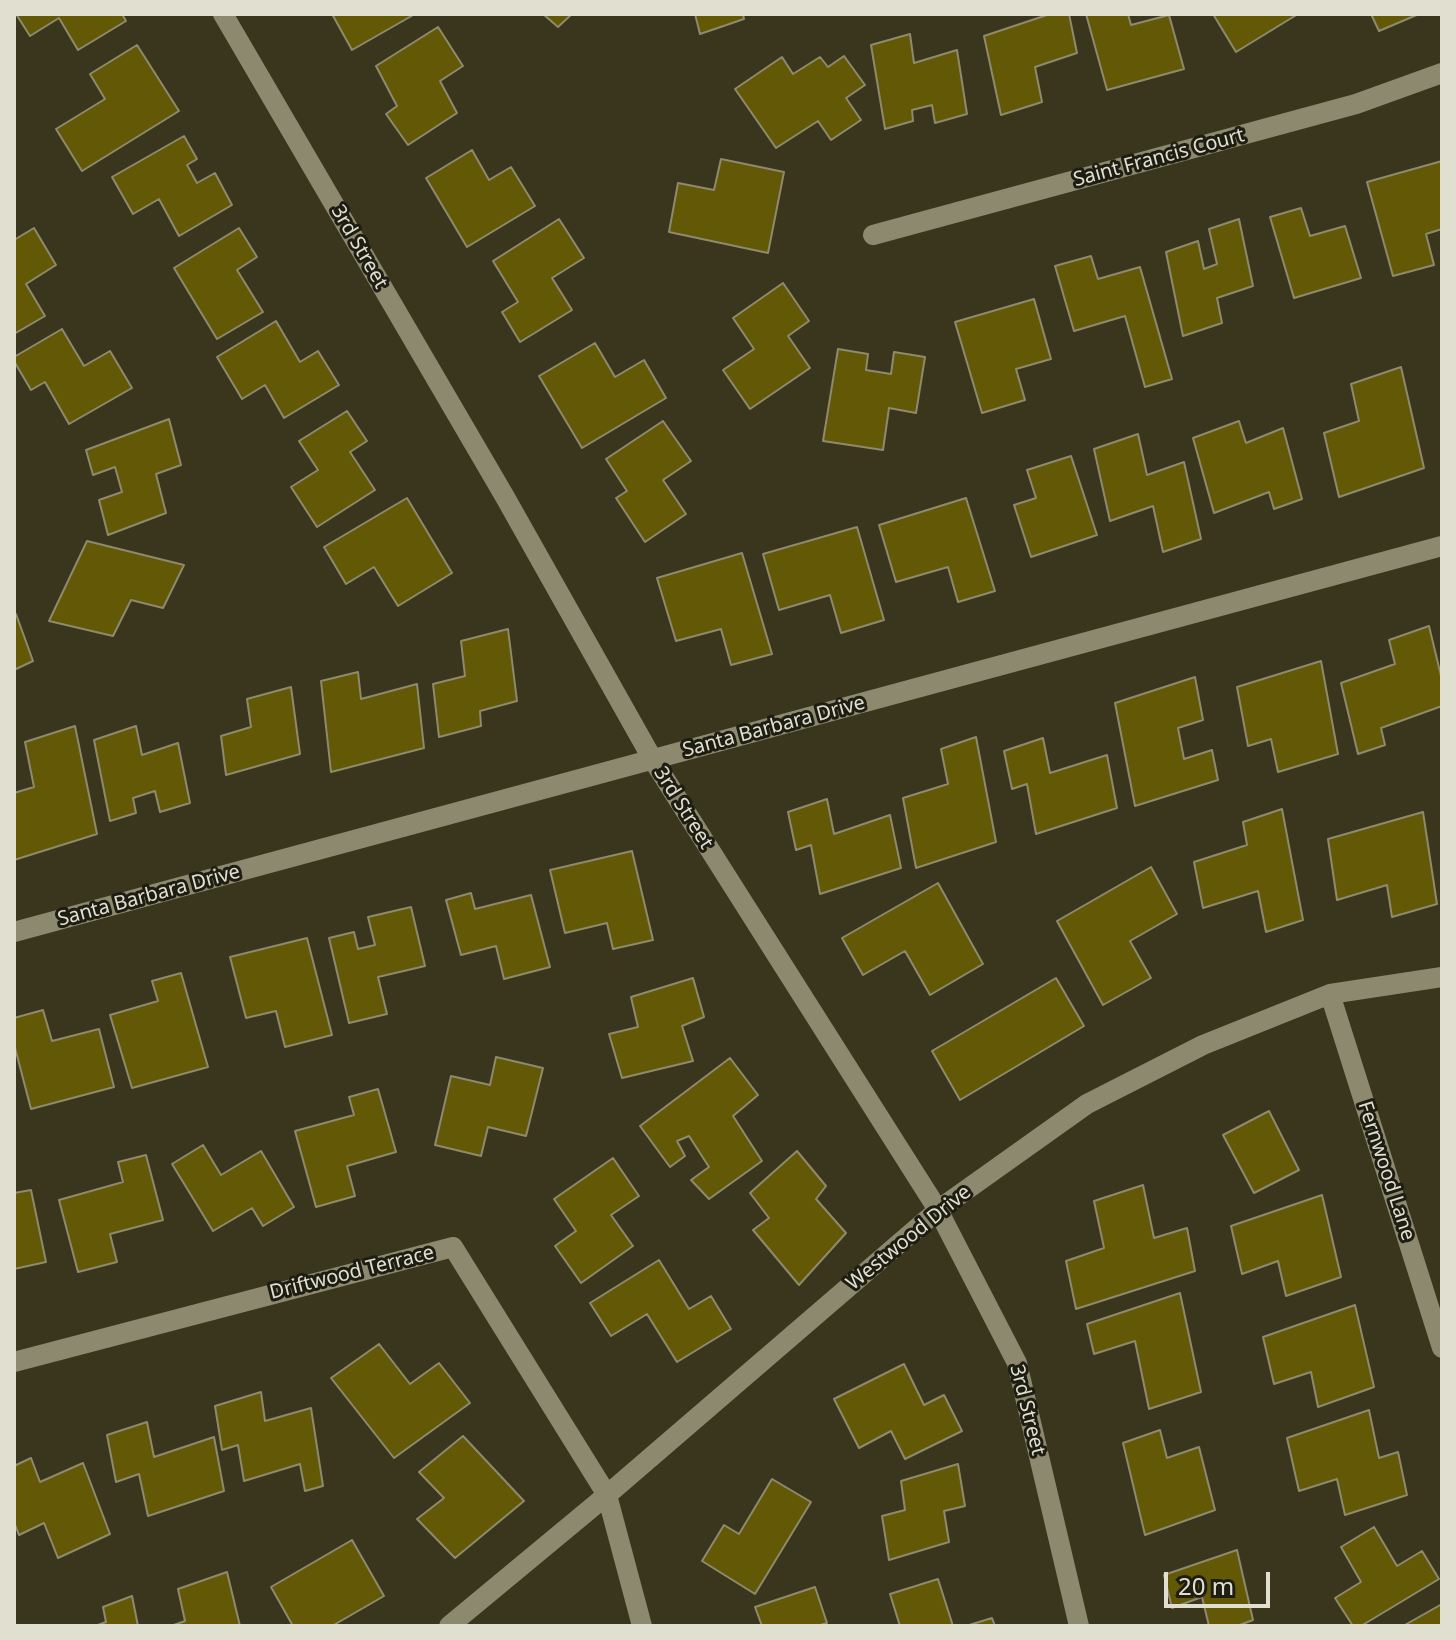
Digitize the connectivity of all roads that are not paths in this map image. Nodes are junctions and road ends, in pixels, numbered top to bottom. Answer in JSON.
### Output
{"nodes":[{"id":1,"x":223,"y":14,"type":"edge"},
{"id":2,"x":1442,"y":73,"type":"edge"},
{"id":3,"x":873,"y":235,"type":"dead end"},
{"id":4,"x":1442,"y":546,"type":"edge"},
{"id":5,"x":653,"y":760,"type":"junction"},
{"id":6,"x":14,"y":932,"type":"edge"},
{"id":7,"x":1442,"y":977,"type":"edge"},
{"id":8,"x":1330,"y":994,"type":"junction"},
{"id":9,"x":938,"y":1210,"type":"junction"},
{"id":10,"x":1442,"y":1348,"type":"edge"},
{"id":11,"x":14,"y":1362,"type":"edge"},
{"id":12,"x":607,"y":1495,"type":"junction"},
{"id":13,"x":449,"y":1626,"type":"edge"},
{"id":14,"x":642,"y":1626,"type":"edge"},
{"id":15,"x":1079,"y":1626,"type":"edge"}],
"edges":[{"from":1,"to":5,"type":"street","name":"3rd Street"},
{"from":2,"to":3,"type":"street","name":"Saint Francis Court"},
{"from":4,"to":5,"type":"street","name":"Santa Barbara Drive"},
{"from":5,"to":6,"type":"street","name":"Santa Barbara Drive"},
{"from":5,"to":9,"type":"street","name":"3rd Street"},
{"from":7,"to":8,"type":"street","name":"Westwood Drive"},
{"from":8,"to":9,"type":"street","name":"Westwood Drive"},
{"from":8,"to":10,"type":"street","name":"Fernwood Lane"},
{"from":9,"to":12,"type":"street","name":"Westwood Drive"},
{"from":9,"to":15,"type":"street","name":"3rd Street"},
{"from":11,"to":12,"type":"street","name":"Driftwood Terrace"},
{"from":12,"to":13,"type":"street","name":"Westwood Drive"},
{"from":12,"to":14,"type":"street"}]}
